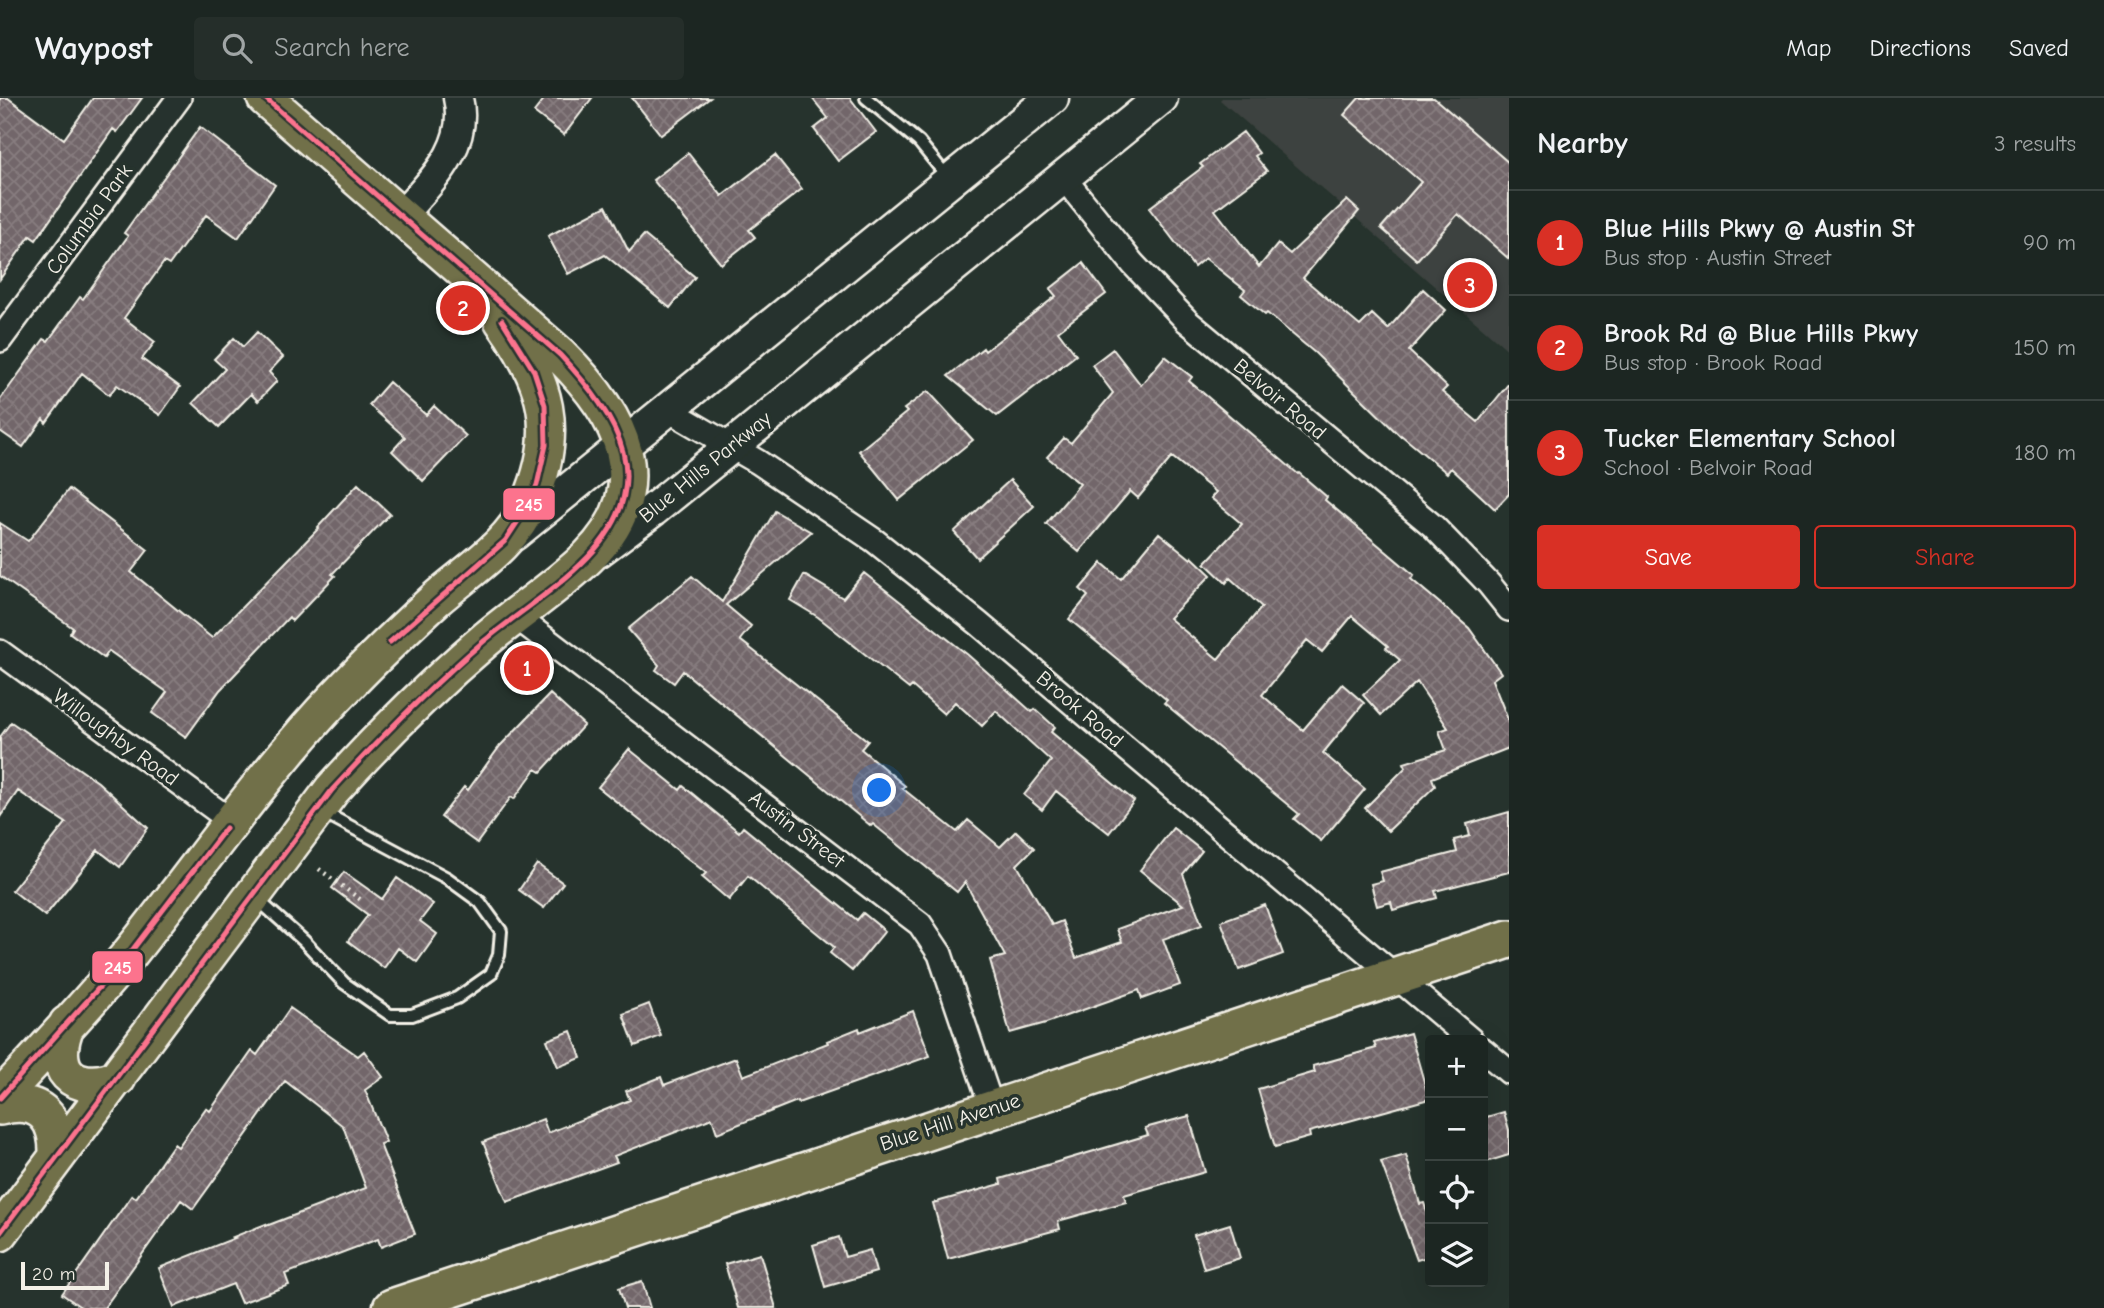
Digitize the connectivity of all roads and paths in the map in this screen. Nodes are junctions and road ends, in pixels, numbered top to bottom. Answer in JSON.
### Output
{"nodes":[{"id":1,"x":179,"y":98,"type":"edge"},
{"id":2,"x":265,"y":98,"type":"edge"},
{"id":3,"x":458,"y":98,"type":"edge"},
{"id":4,"x":866,"y":98,"type":"edge"},
{"id":5,"x":1052,"y":98,"type":"edge"},
{"id":6,"x":1161,"y":98,"type":"edge"},
{"id":7,"x":1063,"y":177,"type":"junction"},
{"id":8,"x":950,"y":181,"type":"junction"},
{"id":9,"x":400,"y":217,"type":"junction"},
{"id":10,"x":468,"y":276,"type":"junction"},
{"id":11,"x":0,"y":340,"type":"edge"},
{"id":12,"x":667,"y":409,"type":"junction"},
{"id":13,"x":622,"y":445,"type":"junction"},
{"id":14,"x":731,"y":446,"type":"junction"},
{"id":15,"x":505,"y":541,"type":"junction"},
{"id":16,"x":575,"y":569,"type":"junction"},
{"id":17,"x":1509,"y":609,"type":"edge"},
{"id":18,"x":514,"y":615,"type":"junction"},
{"id":19,"x":0,"y":652,"type":"edge"},
{"id":20,"x":317,"y":809,"type":"junction"},
{"id":21,"x":231,"y":821,"type":"junction"},
{"id":22,"x":319,"y":869,"type":"dead end"},
{"id":23,"x":252,"y":895,"type":"junction"},
{"id":24,"x":361,"y":900,"type":"dead end"},
{"id":25,"x":1509,"y":939,"type":"edge"},
{"id":26,"x":1395,"y":976,"type":"junction"},
{"id":27,"x":67,"y":1024,"type":"junction"},
{"id":28,"x":1465,"y":1035,"type":"edge"},
{"id":29,"x":1488,"y":1054,"type":"edge"},
{"id":30,"x":1509,"y":1072,"type":"edge"},
{"id":31,"x":118,"y":1078,"type":"junction"},
{"id":32,"x":0,"y":1098,"type":"edge"},
{"id":33,"x":0,"y":1107,"type":"edge"},
{"id":34,"x":992,"y":1108,"type":"junction"},
{"id":35,"x":57,"y":1157,"type":"junction"},
{"id":36,"x":0,"y":1233,"type":"edge"},
{"id":37,"x":392,"y":1308,"type":"edge"}],
"edges":[{"from":1,"to":11,"type":"street","name":"Columbia Park"},
{"from":2,"to":9,"type":"main road"},
{"from":3,"to":9,"type":"street"},
{"from":4,"to":8,"type":"lane"},
{"from":5,"to":8,"type":"main road"},
{"from":6,"to":7,"type":"main road","name":"Blue Hills Parkway"},
{"from":7,"to":14,"type":"main road","name":"Blue Hills Parkway"},
{"from":7,"to":17,"type":"street","name":"Belvoir Road"},
{"from":8,"to":12,"type":"main road"},
{"from":9,"to":10,"type":"main road"},
{"from":10,"to":13,"type":"main road"},
{"from":10,"to":15,"type":"main road"},
{"from":12,"to":13,"type":"main road"},
{"from":12,"to":14,"type":"street","name":"Brook Road"},
{"from":13,"to":15,"type":"main road"},
{"from":13,"to":16,"type":"main road"},
{"from":14,"to":16,"type":"main road","name":"Blue Hills Parkway"},
{"from":14,"to":26,"type":"street","name":"Brook Road"},
{"from":15,"to":21,"type":"main road"},
{"from":16,"to":18,"type":"main road","name":"Blue Hills Parkway"},
{"from":18,"to":20,"type":"main road","name":"Blue Hills Parkway"},
{"from":18,"to":34,"type":"street","name":"Austin Street"},
{"from":19,"to":21,"type":"street","name":"Willoughby Road"},
{"from":20,"to":23,"type":"main road","name":"Blue Hills Parkway"},
{"from":20,"to":23,"type":"lane"},
{"from":21,"to":27,"type":"main road"},
{"from":22,"to":24,"type":"path"},
{"from":23,"to":31,"type":"main road","name":"Blue Hills Parkway"},
{"from":25,"to":26,"type":"highway","name":"Blue Hill Avenue"},
{"from":26,"to":28,"type":"street","name":"Brook Road"},
{"from":26,"to":34,"type":"highway","name":"Blue Hill Avenue"},
{"from":27,"to":31,"type":"main road"},
{"from":27,"to":32,"type":"main road"},
{"from":29,"to":30,"type":"street"},
{"from":31,"to":35,"type":"main road","name":"Blue Hills Parkway"},
{"from":33,"to":35,"type":"main road"},
{"from":34,"to":37,"type":"highway","name":"Blue Hill Avenue"},
{"from":35,"to":36,"type":"main road","name":"Blue Hills Parkway"}]}
